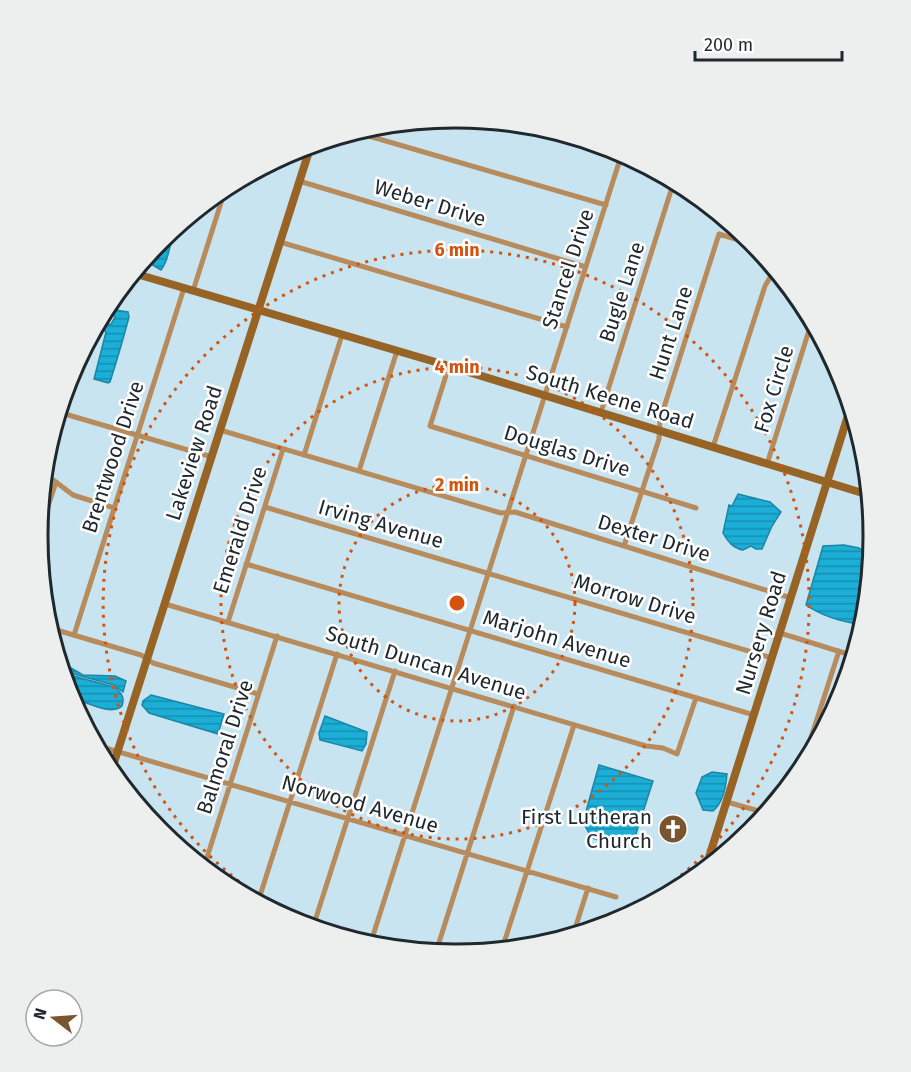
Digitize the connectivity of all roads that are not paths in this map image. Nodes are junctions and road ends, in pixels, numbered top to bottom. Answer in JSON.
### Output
{"nodes":[{"id":1,"x":372,"y":137,"type":"edge"},
{"id":2,"x":306,"y":158,"type":"edge"},
{"id":3,"x":619,"y":163,"type":"edge"},
{"id":4,"x":299,"y":181,"type":"junction"},
{"id":5,"x":671,"y":190,"type":"edge"},
{"id":6,"x":221,"y":203,"type":"edge"},
{"id":7,"x":606,"y":205,"type":"junction"},
{"id":8,"x":733,"y":238,"type":"edge"},
{"id":9,"x":280,"y":242,"type":"junction"},
{"id":10,"x":586,"y":267,"type":"junction"},
{"id":11,"x":142,"y":276,"type":"edge"},
{"id":12,"x":770,"y":277,"type":"edge"},
{"id":13,"x":184,"y":288,"type":"junction"},
{"id":14,"x":193,"y":291,"type":"junction"},
{"id":15,"x":258,"y":310,"type":"junction"},
{"id":16,"x":567,"y":327,"type":"junction"},
{"id":17,"x":808,"y":333,"type":"edge"},
{"id":18,"x":342,"y":335,"type":"junction"},
{"id":19,"x":397,"y":351,"type":"junction"},
{"id":20,"x":449,"y":366,"type":"junction"},
{"id":21,"x":545,"y":395,"type":"junction"},
{"id":22,"x":601,"y":412,"type":"junction"},
{"id":23,"x":67,"y":415,"type":"edge"},
{"id":24,"x":846,"y":422,"type":"edge"},
{"id":25,"x":220,"y":430,"type":"junction"},
{"id":26,"x":659,"y":430,"type":"junction"},
{"id":27,"x":138,"y":435,"type":"junction"},
{"id":28,"x":713,"y":447,"type":"junction"},
{"id":29,"x":283,"y":448,"type":"junction"},
{"id":30,"x":304,"y":455,"type":"junction"},
{"id":31,"x":526,"y":455,"type":"junction"},
{"id":32,"x":212,"y":457,"type":"junction"},
{"id":33,"x":767,"y":464,"type":"junction"},
{"id":34,"x":359,"y":471,"type":"junction"},
{"id":35,"x":52,"y":479,"type":"edge"},
{"id":36,"x":56,"y":482,"type":"junction"},
{"id":37,"x":827,"y":482,"type":"junction"},
{"id":38,"x":642,"y":491,"type":"junction"},
{"id":39,"x":861,"y":492,"type":"edge"},
{"id":40,"x":50,"y":502,"type":"edge"},
{"id":41,"x":265,"y":507,"type":"junction"},
{"id":42,"x":114,"y":508,"type":"junction"},
{"id":43,"x":696,"y":508,"type":"dead end"},
{"id":44,"x":508,"y":513,"type":"junction"},
{"id":45,"x":624,"y":546,"type":"junction"},
{"id":46,"x":246,"y":564,"type":"junction"},
{"id":47,"x":489,"y":572,"type":"junction"},
{"id":48,"x":791,"y":598,"type":"junction"},
{"id":49,"x":165,"y":604,"type":"junction"},
{"id":50,"x":228,"y":622,"type":"junction"},
{"id":51,"x":470,"y":630,"type":"junction"},
{"id":52,"x":60,"y":631,"type":"edge"},
{"id":53,"x":780,"y":633,"type":"junction"},
{"id":54,"x":74,"y":635,"type":"junction"},
{"id":55,"x":277,"y":636,"type":"junction"},
{"id":56,"x":839,"y":651,"type":"junction"},
{"id":57,"x":845,"y":653,"type":"edge"},
{"id":58,"x":337,"y":654,"type":"junction"},
{"id":59,"x":772,"y":658,"type":"junction"},
{"id":60,"x":147,"y":659,"type":"junction"},
{"id":61,"x":395,"y":671,"type":"junction"},
{"id":62,"x":452,"y":688,"type":"junction"},
{"id":63,"x":258,"y":694,"type":"junction"},
{"id":64,"x":696,"y":698,"type":"junction"},
{"id":65,"x":514,"y":706,"type":"junction"},
{"id":66,"x":754,"y":715,"type":"junction"},
{"id":67,"x":574,"y":725,"type":"junction"},
{"id":68,"x":814,"y":730,"type":"edge"},
{"id":69,"x":108,"y":748,"type":"edge"},
{"id":70,"x":118,"y":751,"type":"junction"},
{"id":71,"x":115,"y":759,"type":"edge"},
{"id":72,"x":230,"y":783,"type":"junction"},
{"id":73,"x":291,"y":800,"type":"junction"},
{"id":74,"x":727,"y":802,"type":"junction"},
{"id":75,"x":757,"y":810,"type":"edge"},
{"id":76,"x":348,"y":817,"type":"junction"},
{"id":77,"x":405,"y":834,"type":"junction"},
{"id":78,"x":714,"y":850,"type":"edge"},
{"id":79,"x":467,"y":853,"type":"junction"},
{"id":80,"x":207,"y":859,"type":"edge"},
{"id":81,"x":527,"y":871,"type":"junction"},
{"id":82,"x":588,"y":888,"type":"junction"},
{"id":83,"x":261,"y":894,"type":"edge"},
{"id":84,"x":616,"y":897,"type":"dead end"},
{"id":85,"x":316,"y":918,"type":"edge"},
{"id":86,"x":576,"y":925,"type":"edge"},
{"id":87,"x":373,"y":935,"type":"edge"},
{"id":88,"x":505,"y":940,"type":"edge"},
{"id":89,"x":439,"y":943,"type":"edge"}],
"edges":[{"from":1,"to":7,"type":"street"},
{"from":2,"to":4,"type":"street","name":"Lakeview Road"},
{"from":3,"to":7,"type":"street","name":"Stancel Drive"},
{"from":4,"to":9,"type":"street","name":"Lakeview Road"},
{"from":4,"to":10,"type":"street","name":"Weber Drive"},
{"from":5,"to":22,"type":"street","name":"Bugle Lane"},
{"from":6,"to":14,"type":"street"},
{"from":7,"to":10,"type":"street","name":"Stancel Drive"},
{"from":8,"to":26,"type":"street","name":"Hunt Lane"},
{"from":9,"to":15,"type":"street","name":"Lakeview Road"},
{"from":9,"to":16,"type":"street"},
{"from":10,"to":16,"type":"street","name":"Stancel Drive"},
{"from":11,"to":13,"type":"street","name":"South Keene Road"},
{"from":12,"to":28,"type":"street"},
{"from":13,"to":14,"type":"street","name":"South Keene Road"},
{"from":13,"to":27,"type":"street","name":"Brentwood Drive"},
{"from":14,"to":15,"type":"street","name":"South Keene Road"},
{"from":15,"to":18,"type":"street","name":"South Keene Road"},
{"from":15,"to":25,"type":"street","name":"Lakeview Road"},
{"from":16,"to":21,"type":"street","name":"Stancel Drive"},
{"from":17,"to":33,"type":"street","name":"Fox Circle"},
{"from":18,"to":19,"type":"street","name":"South Keene Road"},
{"from":18,"to":30,"type":"street"},
{"from":19,"to":20,"type":"street","name":"South Keene Road"},
{"from":19,"to":34,"type":"street"},
{"from":20,"to":21,"type":"street","name":"South Keene Road"},
{"from":20,"to":31,"type":"street","name":"Douglas Drive"},
{"from":21,"to":22,"type":"street","name":"South Keene Road"},
{"from":21,"to":31,"type":"street","name":"Stancel Drive"},
{"from":22,"to":26,"type":"street","name":"South Keene Road"},
{"from":23,"to":27,"type":"street"},
{"from":24,"to":37,"type":"street","name":"Nursery Road"},
{"from":25,"to":29,"type":"street","name":"Dexter Drive"},
{"from":25,"to":32,"type":"street","name":"Lakeview Road"},
{"from":26,"to":28,"type":"street","name":"South Keene Road"},
{"from":26,"to":38,"type":"street","name":"Hunt Lane"},
{"from":27,"to":32,"type":"street"},
{"from":27,"to":42,"type":"street","name":"Brentwood Drive"},
{"from":28,"to":33,"type":"street","name":"South Keene Road"},
{"from":29,"to":30,"type":"street","name":"Dexter Drive"},
{"from":29,"to":41,"type":"street","name":"Emerald Drive"},
{"from":30,"to":34,"type":"street","name":"Dexter Drive"},
{"from":31,"to":38,"type":"street","name":"Douglas Drive"},
{"from":31,"to":44,"type":"street","name":"Stancel Drive"},
{"from":32,"to":49,"type":"street","name":"Lakeview Road"},
{"from":33,"to":37,"type":"street","name":"South Keene Road"},
{"from":34,"to":44,"type":"street","name":"Dexter Drive"},
{"from":35,"to":36,"type":"street"},
{"from":36,"to":40,"type":"street"},
{"from":36,"to":42,"type":"street"},
{"from":37,"to":39,"type":"street","name":"South Keene Road"},
{"from":37,"to":48,"type":"street","name":"Nursery Road"},
{"from":38,"to":43,"type":"street","name":"Douglas Drive"},
{"from":38,"to":45,"type":"street","name":"Hunt Lane"},
{"from":41,"to":46,"type":"street","name":"Emerald Drive"},
{"from":41,"to":47,"type":"street","name":"Irving Avenue"},
{"from":42,"to":54,"type":"street","name":"Brentwood Drive"},
{"from":44,"to":45,"type":"street","name":"Dexter Drive"},
{"from":44,"to":47,"type":"street","name":"Stancel Drive"},
{"from":45,"to":48,"type":"street","name":"Dexter Drive"},
{"from":46,"to":50,"type":"street","name":"Emerald Drive"},
{"from":46,"to":51,"type":"street","name":"Marjohn Avenue"},
{"from":47,"to":51,"type":"street","name":"Stancel Drive"},
{"from":47,"to":59,"type":"street","name":"Morrow Drive"},
{"from":48,"to":53,"type":"street","name":"Nursery Road"},
{"from":49,"to":50,"type":"street","name":"South Duncan Avenue"},
{"from":49,"to":60,"type":"street","name":"Lakeview Road"},
{"from":50,"to":55,"type":"street","name":"South Duncan Avenue"},
{"from":51,"to":62,"type":"street","name":"Stancel Drive"},
{"from":51,"to":64,"type":"street","name":"Marjohn Avenue"},
{"from":52,"to":54,"type":"street"},
{"from":53,"to":56,"type":"street"},
{"from":53,"to":59,"type":"street","name":"Nursery Road"},
{"from":54,"to":60,"type":"street"},
{"from":55,"to":58,"type":"street","name":"South Duncan Avenue"},
{"from":55,"to":63,"type":"street","name":"Balmoral Drive"},
{"from":56,"to":57,"type":"street"},
{"from":56,"to":68,"type":"street"},
{"from":58,"to":61,"type":"street","name":"South Duncan Avenue"},
{"from":58,"to":73,"type":"street"},
{"from":59,"to":66,"type":"street","name":"Nursery Road"},
{"from":60,"to":63,"type":"street"},
{"from":60,"to":70,"type":"street","name":"Lakeview Road"},
{"from":61,"to":62,"type":"street","name":"South Duncan Avenue"},
{"from":61,"to":76,"type":"street"},
{"from":62,"to":65,"type":"street","name":"South Duncan Avenue"},
{"from":62,"to":77,"type":"street","name":"Stancel Drive"},
{"from":63,"to":72,"type":"street","name":"Balmoral Drive"},
{"from":64,"to":66,"type":"street","name":"Marjohn Avenue"},
{"from":64,"to":67,"type":"street","name":"South Duncan Avenue"},
{"from":65,"to":67,"type":"street","name":"South Duncan Avenue"},
{"from":65,"to":79,"type":"street"},
{"from":66,"to":74,"type":"street","name":"Nursery Road"},
{"from":67,"to":81,"type":"street"},
{"from":69,"to":70,"type":"street","name":"Norwood Avenue"},
{"from":70,"to":71,"type":"street","name":"Lakeview Road"},
{"from":70,"to":72,"type":"street","name":"Norwood Avenue"},
{"from":72,"to":73,"type":"street","name":"Norwood Avenue"},
{"from":72,"to":80,"type":"street","name":"Balmoral Drive"},
{"from":73,"to":76,"type":"street","name":"Norwood Avenue"},
{"from":73,"to":83,"type":"street"},
{"from":74,"to":75,"type":"street"},
{"from":74,"to":78,"type":"street","name":"Nursery Road"},
{"from":76,"to":77,"type":"street","name":"Norwood Avenue"},
{"from":76,"to":85,"type":"street"},
{"from":77,"to":79,"type":"street","name":"Norwood Avenue"},
{"from":77,"to":87,"type":"street","name":"Stancel Drive"},
{"from":79,"to":81,"type":"street","name":"Norwood Avenue"},
{"from":79,"to":89,"type":"street"},
{"from":81,"to":82,"type":"street","name":"Norwood Avenue"},
{"from":81,"to":88,"type":"street"},
{"from":82,"to":84,"type":"street","name":"Norwood Avenue"},
{"from":82,"to":86,"type":"street"}]}
